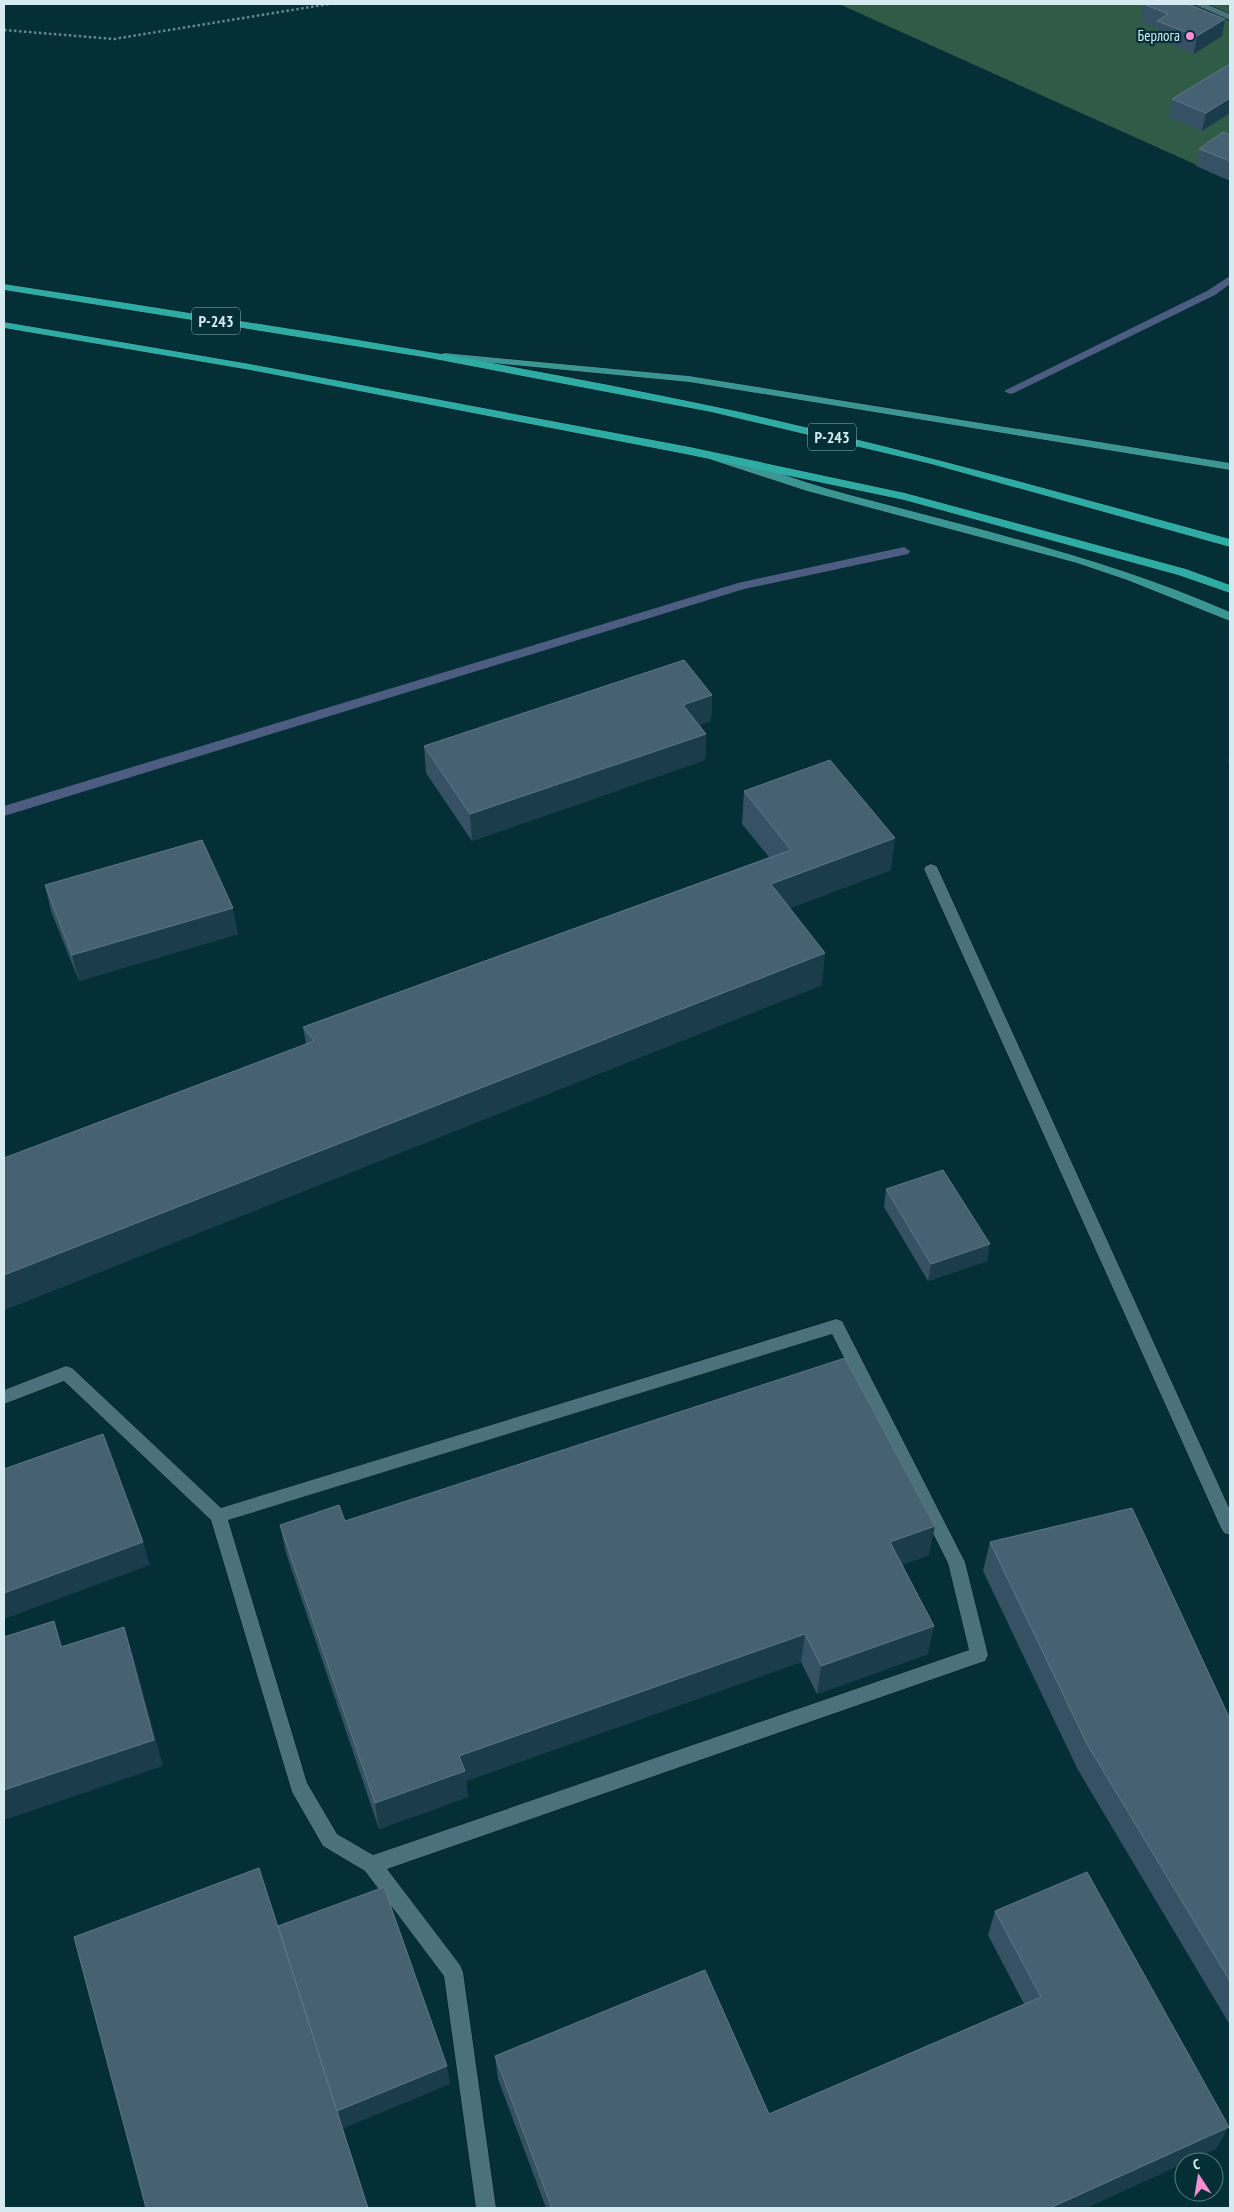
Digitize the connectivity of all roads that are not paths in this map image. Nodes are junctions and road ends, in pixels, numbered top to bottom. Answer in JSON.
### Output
{"nodes":[{"id":1,"x":1198,"y":4,"type":"edge"},
{"id":2,"x":1230,"y":17,"type":"edge"},
{"id":3,"x":4,"y":287,"type":"edge"},
{"id":4,"x":4,"y":325,"type":"edge"},
{"id":5,"x":429,"y":355,"type":"junction"},
{"id":6,"x":690,"y":450,"type":"junction"},
{"id":7,"x":1230,"y":467,"type":"edge"},
{"id":8,"x":1230,"y":543,"type":"edge"},
{"id":9,"x":1230,"y":589,"type":"edge"},
{"id":10,"x":1230,"y":617,"type":"edge"},
{"id":11,"x":931,"y":870,"type":"dead end"},
{"id":12,"x":4,"y":1397,"type":"edge"},
{"id":13,"x":218,"y":1516,"type":"junction"},
{"id":14,"x":1230,"y":1528,"type":"edge"},
{"id":15,"x":372,"y":1865,"type":"junction"},
{"id":16,"x":486,"y":2208,"type":"edge"}],
"edges":[{"from":1,"to":2,"type":"street"},
{"from":3,"to":5,"type":"highway","number":"Р-243"},
{"from":4,"to":6,"type":"highway","number":"Р-243"},
{"from":5,"to":7,"type":"main road"},
{"from":5,"to":8,"type":"highway","number":"Р-243"},
{"from":6,"to":9,"type":"highway","number":"Р-243"},
{"from":6,"to":10,"type":"main road"},
{"from":11,"to":14,"type":"street"},
{"from":12,"to":13,"type":"street"},
{"from":13,"to":15,"type":"street"},
{"from":13,"to":15,"type":"street"},
{"from":15,"to":16,"type":"street"}]}
